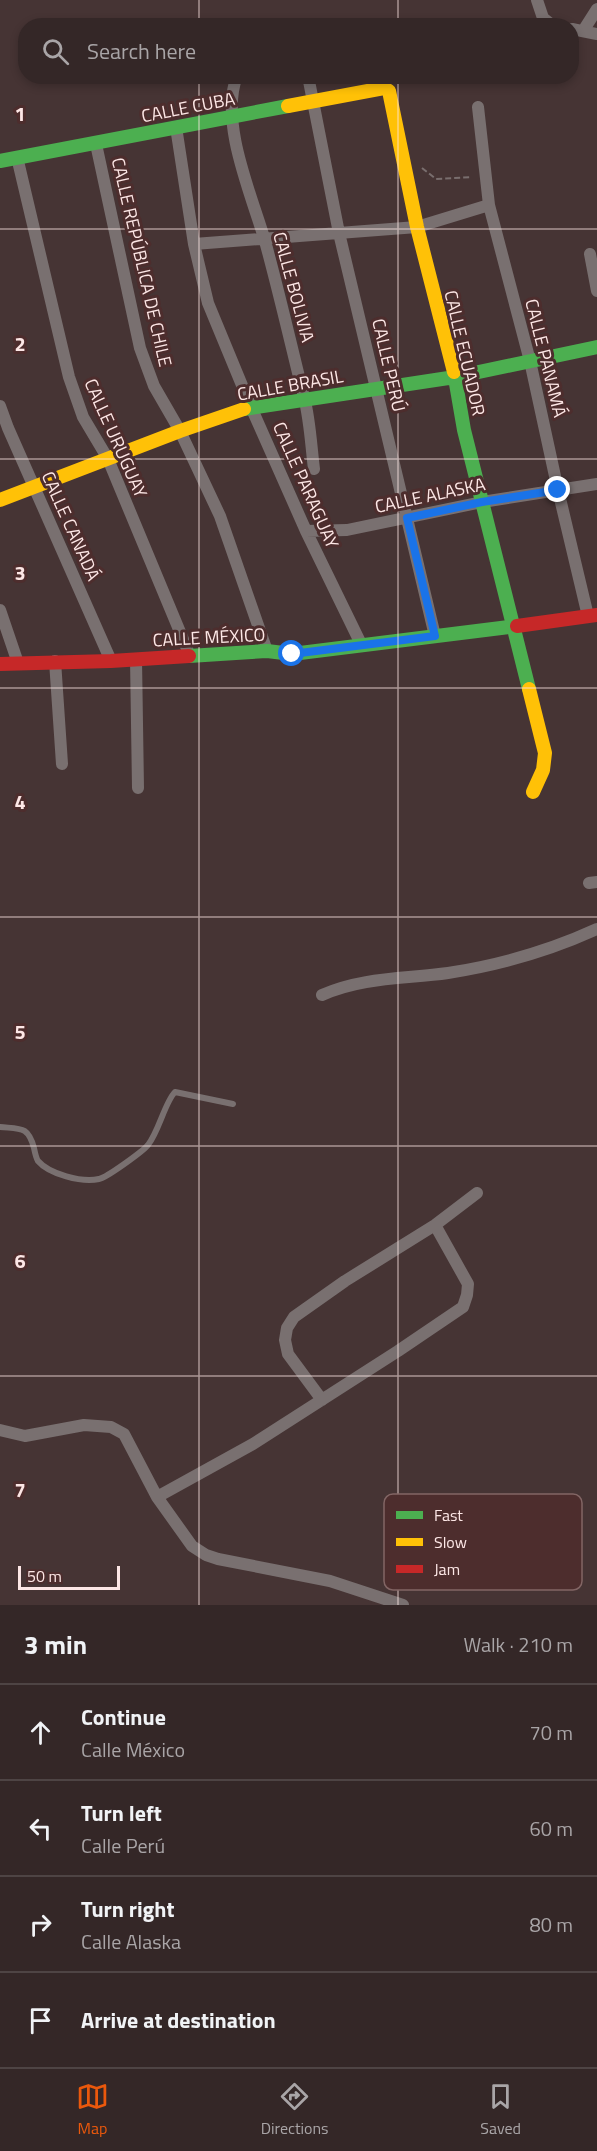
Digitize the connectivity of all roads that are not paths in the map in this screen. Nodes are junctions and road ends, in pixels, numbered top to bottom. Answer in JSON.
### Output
{"nodes":[{"id":1,"x":537,"y":0,"type":"edge"},
{"id":2,"x":597,"y":9,"type":"edge"},
{"id":3,"x":543,"y":18,"type":"edge"},
{"id":4,"x":579,"y":28,"type":"edge"},
{"id":5,"x":579,"y":30,"type":"edge"},
{"id":6,"x":597,"y":33,"type":"edge"},
{"id":7,"x":235,"y":84,"type":"edge"},
{"id":8,"x":310,"y":84,"type":"edge"},
{"id":9,"x":384,"y":88,"type":"joint"},
{"id":10,"x":313,"y":102,"type":"junction"},
{"id":11,"x":478,"y":106,"type":"dead end"},
{"id":12,"x":233,"y":116,"type":"junction"},
{"id":13,"x":176,"y":127,"type":"junction"},
{"id":14,"x":96,"y":144,"type":"junction"},
{"id":15,"x":17,"y":157,"type":"junction"},
{"id":16,"x":0,"y":161,"type":"edge"},
{"id":17,"x":489,"y":205,"type":"junction"},
{"id":18,"x":417,"y":227,"type":"junction"},
{"id":19,"x":339,"y":233,"type":"junction"},
{"id":20,"x":264,"y":240,"type":"junction"},
{"id":21,"x":194,"y":244,"type":"junction"},
{"id":22,"x":590,"y":254,"type":"dead end"},
{"id":23,"x":597,"y":291,"type":"edge"},
{"id":24,"x":597,"y":347,"type":"edge"},
{"id":25,"x":530,"y":362,"type":"junction"},
{"id":26,"x":454,"y":377,"type":"junction"},
{"id":27,"x":375,"y":388,"type":"junction"},
{"id":28,"x":305,"y":400,"type":"junction"},
{"id":29,"x":0,"y":406,"type":"edge"},
{"id":30,"x":251,"y":406,"type":"junction"},
{"id":31,"x":180,"y":431,"type":"junction"},
{"id":32,"x":108,"y":459,"type":"junction"},
{"id":33,"x":314,"y":469,"type":"dead end"},
{"id":34,"x":597,"y":484,"type":"edge"},
{"id":35,"x":34,"y":486,"type":"junction"},
{"id":36,"x":558,"y":490,"type":"junction"},
{"id":37,"x":0,"y":500,"type":"edge"},
{"id":38,"x":482,"y":502,"type":"junction"},
{"id":39,"x":407,"y":518,"type":"junction"},
{"id":40,"x":306,"y":531,"type":"junction"},
{"id":41,"x":0,"y":610,"type":"edge"},
{"id":42,"x":593,"y":616,"type":"edge"},
{"id":43,"x":513,"y":627,"type":"junction"},
{"id":44,"x":435,"y":636,"type":"junction"},
{"id":45,"x":362,"y":646,"type":"junction"},
{"id":46,"x":267,"y":651,"type":"junction"},
{"id":47,"x":190,"y":656,"type":"junction"},
{"id":48,"x":136,"y":659,"type":"junction"},
{"id":49,"x":111,"y":661,"type":"junction"},
{"id":50,"x":55,"y":662,"type":"junction"},
{"id":51,"x":18,"y":663,"type":"junction"},
{"id":52,"x":0,"y":664,"type":"edge"},
{"id":53,"x":62,"y":764,"type":"dead end"},
{"id":54,"x":138,"y":788,"type":"dead end"},
{"id":55,"x":533,"y":792,"type":"dead end"},
{"id":56,"x":597,"y":929,"type":"edge"},
{"id":57,"x":322,"y":995,"type":"dead end"},
{"id":58,"x":233,"y":1104,"type":"dead end"},
{"id":59,"x":0,"y":1127,"type":"edge"},
{"id":60,"x":477,"y":1193,"type":"dead end"},
{"id":61,"x":435,"y":1225,"type":"junction"},
{"id":62,"x":322,"y":1400,"type":"junction"},
{"id":63,"x":0,"y":1430,"type":"edge"},
{"id":64,"x":157,"y":1497,"type":"junction"},
{"id":65,"x":403,"y":1605,"type":"edge"}],
"edges":[{"from":1,"to":3,"type":"street"},
{"from":2,"to":4,"type":"street"},
{"from":5,"to":6,"type":"street"},
{"from":7,"to":12,"type":"street","name":"CALLE BOLIVIA"},
{"from":8,"to":10,"type":"street","name":"CALLE PERÚ"},
{"from":9,"to":10,"type":"street","name":"CALLE CUBA"},
{"from":9,"to":18,"type":"street","name":"CALLE ECUADOR"},
{"from":10,"to":12,"type":"street","name":"CALLE CUBA"},
{"from":10,"to":19,"type":"street","name":"CALLE PERÚ"},
{"from":11,"to":17,"type":"street","name":"CALLE PANAMÁ"},
{"from":12,"to":13,"type":"street","name":"CALLE CUBA"},
{"from":12,"to":20,"type":"street","name":"CALLE BOLIVIA"},
{"from":13,"to":14,"type":"street","name":"CALLE CUBA"},
{"from":13,"to":21,"type":"street","name":"CALLE PARAGUAY"},
{"from":14,"to":15,"type":"street","name":"CALLE CUBA"},
{"from":14,"to":31,"type":"street","name":"CALLE REPÚBLICA DE CHILE"},
{"from":15,"to":16,"type":"street","name":"CALLE CUBA"},
{"from":15,"to":32,"type":"street","name":"CALLE URUGUAY"},
{"from":17,"to":18,"type":"street"},
{"from":17,"to":25,"type":"street","name":"CALLE PANAMÁ"},
{"from":18,"to":19,"type":"street"},
{"from":18,"to":26,"type":"street","name":"CALLE ECUADOR"},
{"from":19,"to":20,"type":"street"},
{"from":19,"to":27,"type":"street","name":"CALLE PERÚ"},
{"from":20,"to":21,"type":"street"},
{"from":20,"to":28,"type":"street","name":"CALLE BOLIVIA"},
{"from":21,"to":30,"type":"street","name":"CALLE PARAGUAY"},
{"from":22,"to":23,"type":"street"},
{"from":24,"to":25,"type":"street","name":"CALLE BRASIL"},
{"from":25,"to":26,"type":"street","name":"CALLE BRASIL"},
{"from":25,"to":36,"type":"street","name":"CALLE PANAMÁ"},
{"from":26,"to":27,"type":"street","name":"CALLE BRASIL"},
{"from":26,"to":38,"type":"street","name":"CALLE ECUADOR"},
{"from":27,"to":28,"type":"street","name":"CALLE BRASIL"},
{"from":27,"to":39,"type":"street","name":"CALLE PERÚ"},
{"from":28,"to":30,"type":"street","name":"CALLE BRASIL"},
{"from":28,"to":33,"type":"street","name":"CALLE BOLIVIA"},
{"from":29,"to":35,"type":"street","name":"CALLE CANADÁ"},
{"from":30,"to":31,"type":"street","name":"CALLE BRASIL"},
{"from":30,"to":40,"type":"street","name":"CALLE PARAGUAY"},
{"from":31,"to":32,"type":"street","name":"CALLE BRASIL"},
{"from":31,"to":46,"type":"street","name":"CALLE REPÚBLICA DE CHILE"},
{"from":32,"to":35,"type":"street","name":"CALLE BRASIL"},
{"from":32,"to":47,"type":"street","name":"CALLE URUGUAY"},
{"from":34,"to":36,"type":"street","name":"CALLE ALASKA"},
{"from":35,"to":37,"type":"street","name":"CALLE BRASIL"},
{"from":35,"to":49,"type":"street","name":"CALLE CANADÁ"},
{"from":36,"to":38,"type":"street","name":"CALLE ALASKA"},
{"from":36,"to":42,"type":"street","name":"CALLE PANAMÁ"},
{"from":38,"to":39,"type":"street","name":"CALLE ALASKA"},
{"from":38,"to":43,"type":"street","name":"CALLE ECUADOR"},
{"from":39,"to":40,"type":"street","name":"CALLE ALASKA"},
{"from":39,"to":44,"type":"street","name":"CALLE PERÚ"},
{"from":40,"to":45,"type":"street","name":"CALLE PARAGUAY"},
{"from":41,"to":51,"type":"street"},
{"from":42,"to":43,"type":"street","name":"CALLE MÉXICO"},
{"from":43,"to":44,"type":"street","name":"CALLE MÉXICO"},
{"from":43,"to":55,"type":"street","name":"CALLE ECUADOR"},
{"from":44,"to":45,"type":"street","name":"CALLE MÉXICO"},
{"from":45,"to":46,"type":"street","name":"CALLE MÉXICO"},
{"from":46,"to":47,"type":"street","name":"CALLE MÉXICO"},
{"from":47,"to":48,"type":"street","name":"CALLE MÉXICO"},
{"from":48,"to":49,"type":"street","name":"CALLE MÉXICO"},
{"from":48,"to":54,"type":"street"},
{"from":49,"to":50,"type":"street","name":"CALLE MÉXICO"},
{"from":50,"to":51,"type":"street","name":"CALLE MÉXICO"},
{"from":50,"to":53,"type":"street"},
{"from":51,"to":52,"type":"street","name":"CALLE MÉXICO"},
{"from":56,"to":57,"type":"street"},
{"from":58,"to":59,"type":"lane"},
{"from":60,"to":61,"type":"street"},
{"from":61,"to":62,"type":"street"},
{"from":61,"to":62,"type":"street"},
{"from":62,"to":64,"type":"street"},
{"from":63,"to":64,"type":"street"},
{"from":64,"to":65,"type":"street"}]}
